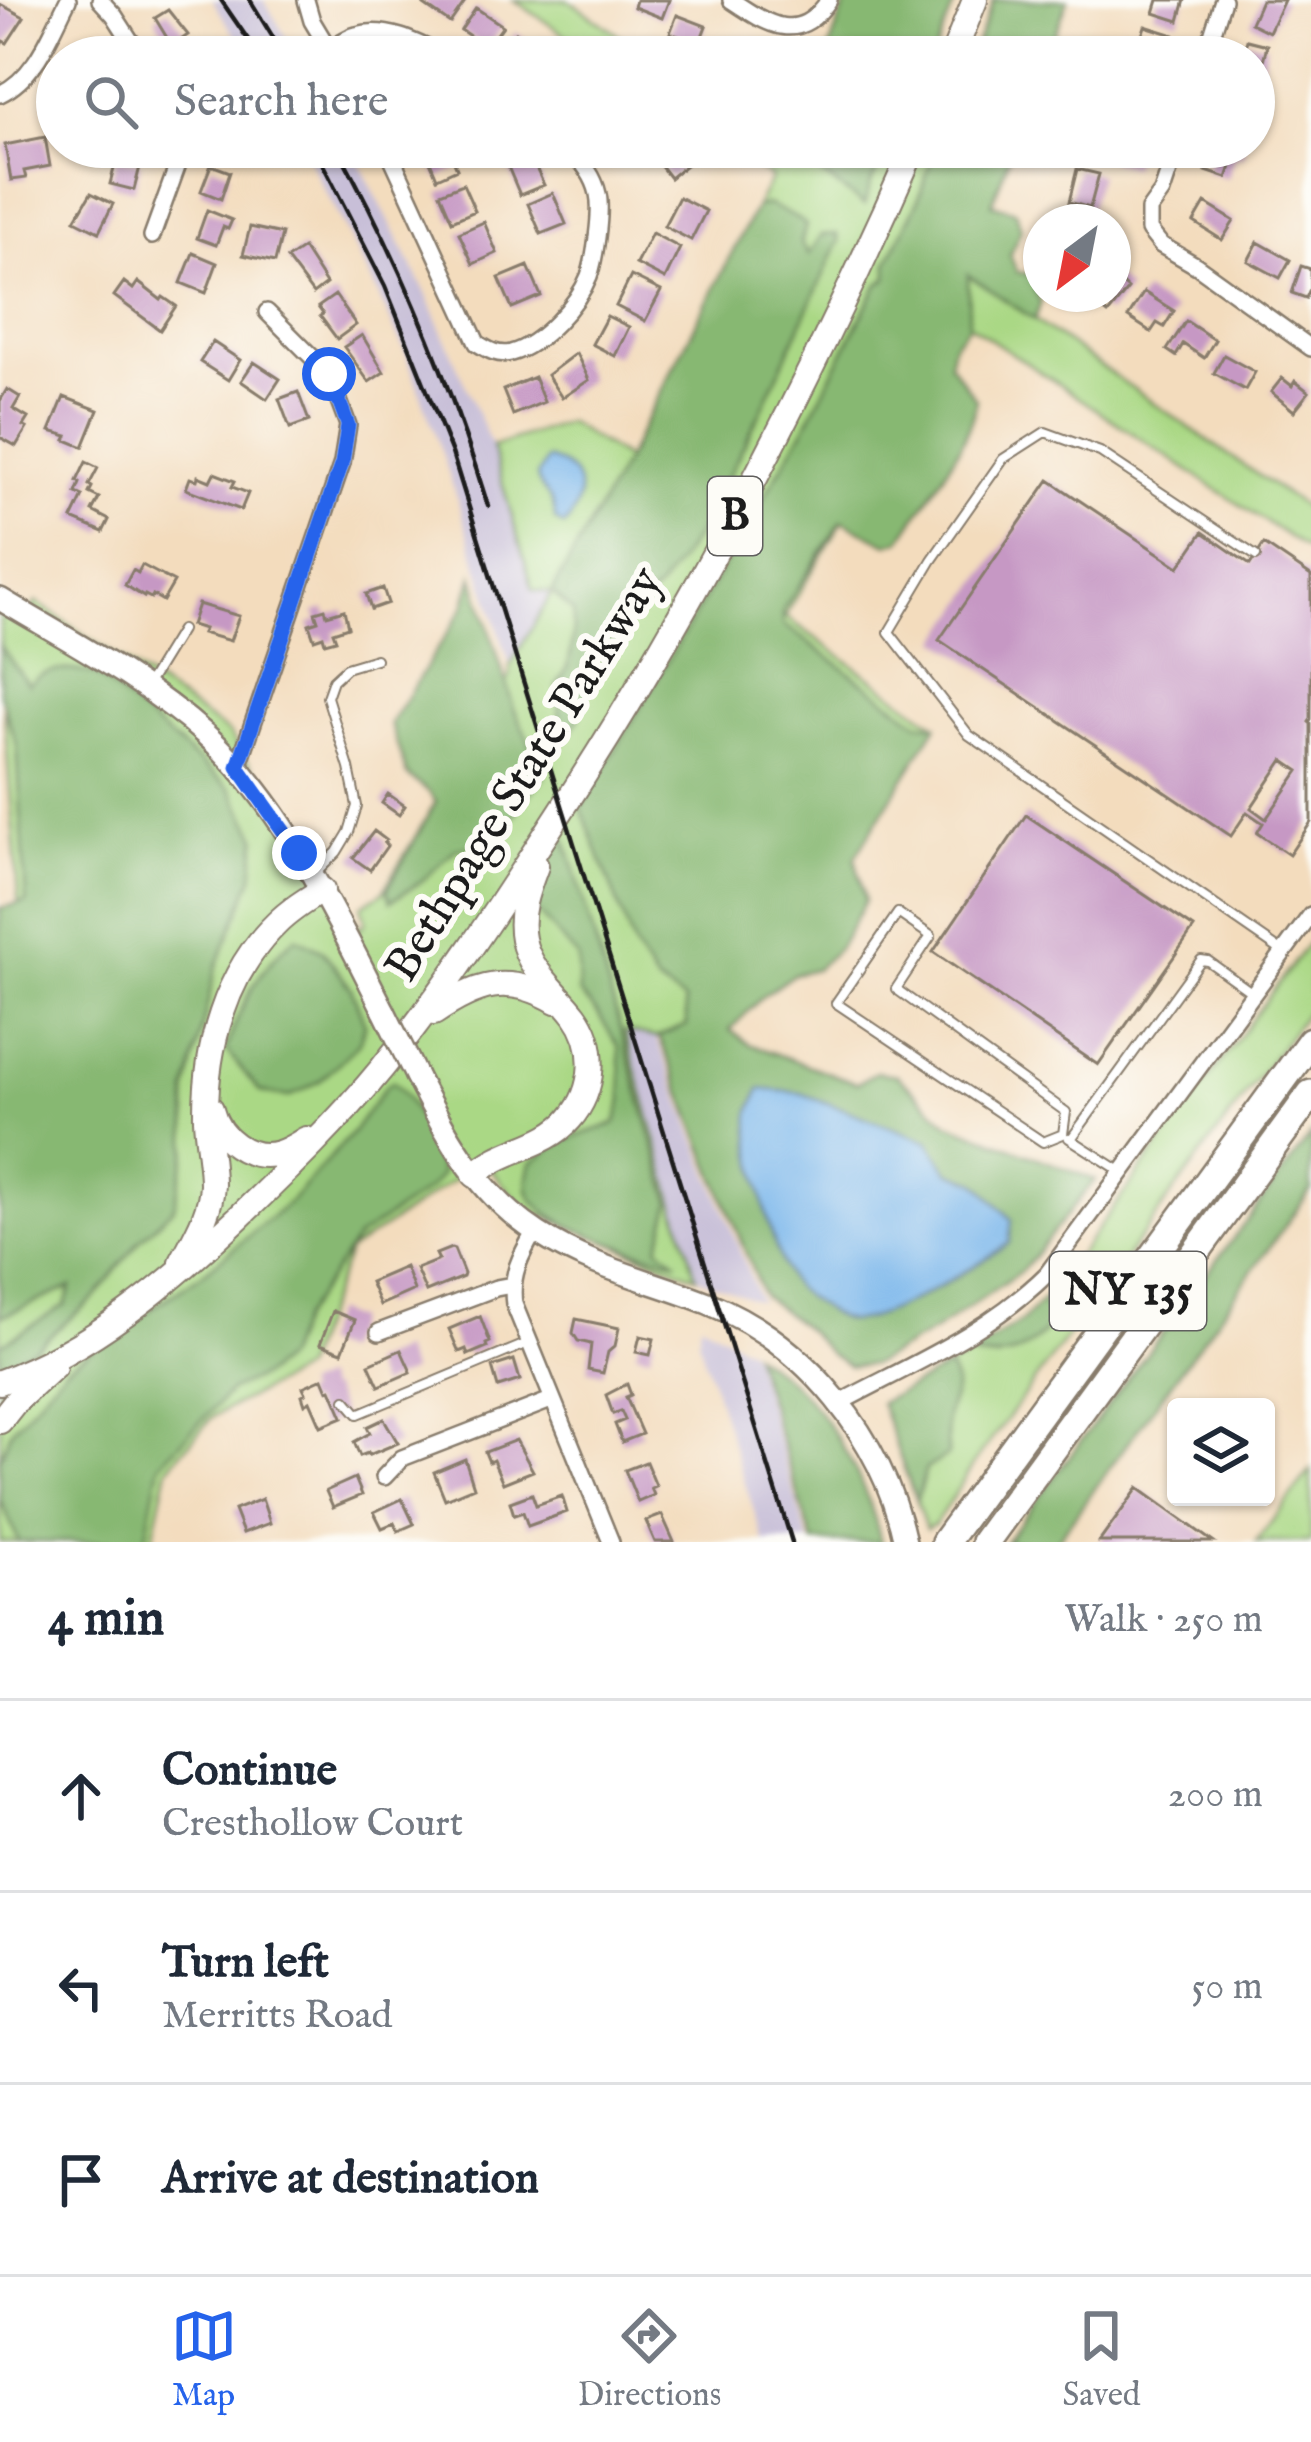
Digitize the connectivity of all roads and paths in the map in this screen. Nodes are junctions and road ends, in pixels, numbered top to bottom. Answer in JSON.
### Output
{"nodes":[{"id":1,"x":68,"y":0,"type":"edge"},
{"id":2,"x":100,"y":0,"type":"edge"},
{"id":3,"x":306,"y":0,"type":"edge"},
{"id":4,"x":731,"y":0,"type":"edge"},
{"id":5,"x":829,"y":0,"type":"edge"},
{"id":6,"x":975,"y":0,"type":"edge"},
{"id":7,"x":1223,"y":0,"type":"edge"},
{"id":8,"x":49,"y":36,"type":"edge"},
{"id":9,"x":128,"y":36,"type":"edge"},
{"id":10,"x":321,"y":36,"type":"edge"},
{"id":11,"x":354,"y":36,"type":"edge"},
{"id":12,"x":401,"y":36,"type":"edge"},
{"id":13,"x":960,"y":36,"type":"edge"},
{"id":14,"x":1212,"y":36,"type":"edge"},
{"id":15,"x":36,"y":60,"type":"edge"},
{"id":16,"x":0,"y":94,"type":"edge"},
{"id":17,"x":177,"y":168,"type":"edge"},
{"id":18,"x":397,"y":168,"type":"edge"},
{"id":19,"x":586,"y":168,"type":"edge"},
{"id":20,"x":905,"y":168,"type":"edge"},
{"id":21,"x":1170,"y":168,"type":"edge"},
{"id":22,"x":152,"y":236,"type":"dead end"},
{"id":23,"x":267,"y":311,"type":"dead end"},
{"id":24,"x":1311,"y":348,"type":"edge"},
{"id":25,"x":1256,"y":556,"type":"dead end"},
{"id":26,"x":0,"y":599,"type":"edge"},
{"id":27,"x":181,"y":630,"type":"dead end"},
{"id":28,"x":376,"y":658,"type":"dead end"},
{"id":29,"x":146,"y":688,"type":"junction"},
{"id":30,"x":238,"y":767,"type":"junction"},
{"id":31,"x":552,"y":825,"type":"junction"},
{"id":32,"x":317,"y":883,"type":"junction"},
{"id":33,"x":1311,"y":916,"type":"edge"},
{"id":34,"x":1284,"y":952,"type":"junction"},
{"id":35,"x":1254,"y":994,"type":"junction"},
{"id":36,"x":568,"y":1008,"type":"junction"},
{"id":37,"x":416,"y":1026,"type":"junction"},
{"id":38,"x":1311,"y":1041,"type":"edge"},
{"id":39,"x":208,"y":1093,"type":"junction"},
{"id":40,"x":1311,"y":1094,"type":"edge"},
{"id":41,"x":329,"y":1126,"type":"junction"},
{"id":42,"x":1067,"y":1137,"type":"junction"},
{"id":43,"x":1123,"y":1173,"type":"junction"},
{"id":44,"x":475,"y":1175,"type":"junction"},
{"id":45,"x":535,"y":1232,"type":"junction"},
{"id":46,"x":176,"y":1274,"type":"junction"},
{"id":47,"x":512,"y":1285,"type":"junction"},
{"id":48,"x":379,"y":1332,"type":"dead end"},
{"id":49,"x":529,"y":1342,"type":"junction"},
{"id":50,"x":74,"y":1348,"type":"junction"},
{"id":51,"x":0,"y":1382,"type":"edge"},
{"id":52,"x":346,"y":1400,"type":"dead end"},
{"id":53,"x":551,"y":1400,"type":"junction"},
{"id":54,"x":838,"y":1403,"type":"junction"},
{"id":55,"x":0,"y":1421,"type":"edge"},
{"id":56,"x":384,"y":1477,"type":"dead end"},
{"id":57,"x":903,"y":1533,"type":"edge"},
{"id":58,"x":611,"y":1542,"type":"edge"},
{"id":59,"x":945,"y":1542,"type":"edge"},
{"id":60,"x":985,"y":1542,"type":"edge"}],
"edges":[{"from":1,"to":8,"type":"street"},
{"from":2,"to":9,"type":"street"},
{"from":3,"to":10,"type":"street"},
{"from":4,"to":5,"type":"street"},
{"from":6,"to":13,"type":"highway"},
{"from":7,"to":14,"type":"street"},
{"from":11,"to":12,"type":"street"},
{"from":15,"to":16,"type":"street"},
{"from":17,"to":22,"type":"street"},
{"from":18,"to":19,"type":"street"},
{"from":20,"to":31,"type":"highway","name":"Bethpage State Parkway","number":"B"},
{"from":21,"to":24,"type":"street"},
{"from":23,"to":30,"type":"street"},
{"from":25,"to":34,"type":"lane"},
{"from":26,"to":29,"type":"main road"},
{"from":27,"to":29,"type":"lane"},
{"from":28,"to":32,"type":"lane"},
{"from":29,"to":30,"type":"main road"},
{"from":30,"to":32,"type":"main road"},
{"from":31,"to":36,"type":"highway"},
{"from":31,"to":37,"type":"highway","name":"Bethpage State Parkway","number":"B"},
{"from":32,"to":39,"type":"highway"},
{"from":32,"to":44,"type":"main road","bridge":true},
{"from":33,"to":34,"type":"street"},
{"from":34,"to":35,"type":"street"},
{"from":35,"to":42,"type":"lane"},
{"from":35,"to":43,"type":"street"},
{"from":36,"to":37,"type":"highway"},
{"from":36,"to":44,"type":"highway"},
{"from":37,"to":41,"type":"highway","name":"Bethpage State Parkway","number":"B"},
{"from":38,"to":59,"type":"highway","number":"NY 135"},
{"from":39,"to":41,"type":"highway"},
{"from":39,"to":46,"type":"highway"},
{"from":40,"to":60,"type":"highway","number":"NY 135"},
{"from":41,"to":46,"type":"highway","name":"Bethpage State Parkway","number":"B"},
{"from":42,"to":42,"type":"lane"},
{"from":42,"to":43,"type":"lane"},
{"from":43,"to":54,"type":"street"},
{"from":44,"to":45,"type":"main road"},
{"from":45,"to":47,"type":"street"},
{"from":45,"to":54,"type":"main road"},
{"from":46,"to":50,"type":"highway","name":"Bethpage State Parkway","number":"B"},
{"from":47,"to":48,"type":"street"},
{"from":47,"to":49,"type":"street"},
{"from":49,"to":52,"type":"lane"},
{"from":49,"to":53,"type":"street"},
{"from":50,"to":51,"type":"highway","name":"Bethpage State Parkway","number":"B"},
{"from":50,"to":55,"type":"highway","name":"Bethpage State Parkway","number":"B"},
{"from":53,"to":56,"type":"street"},
{"from":53,"to":58,"type":"street"},
{"from":54,"to":57,"type":"main road"}]}
